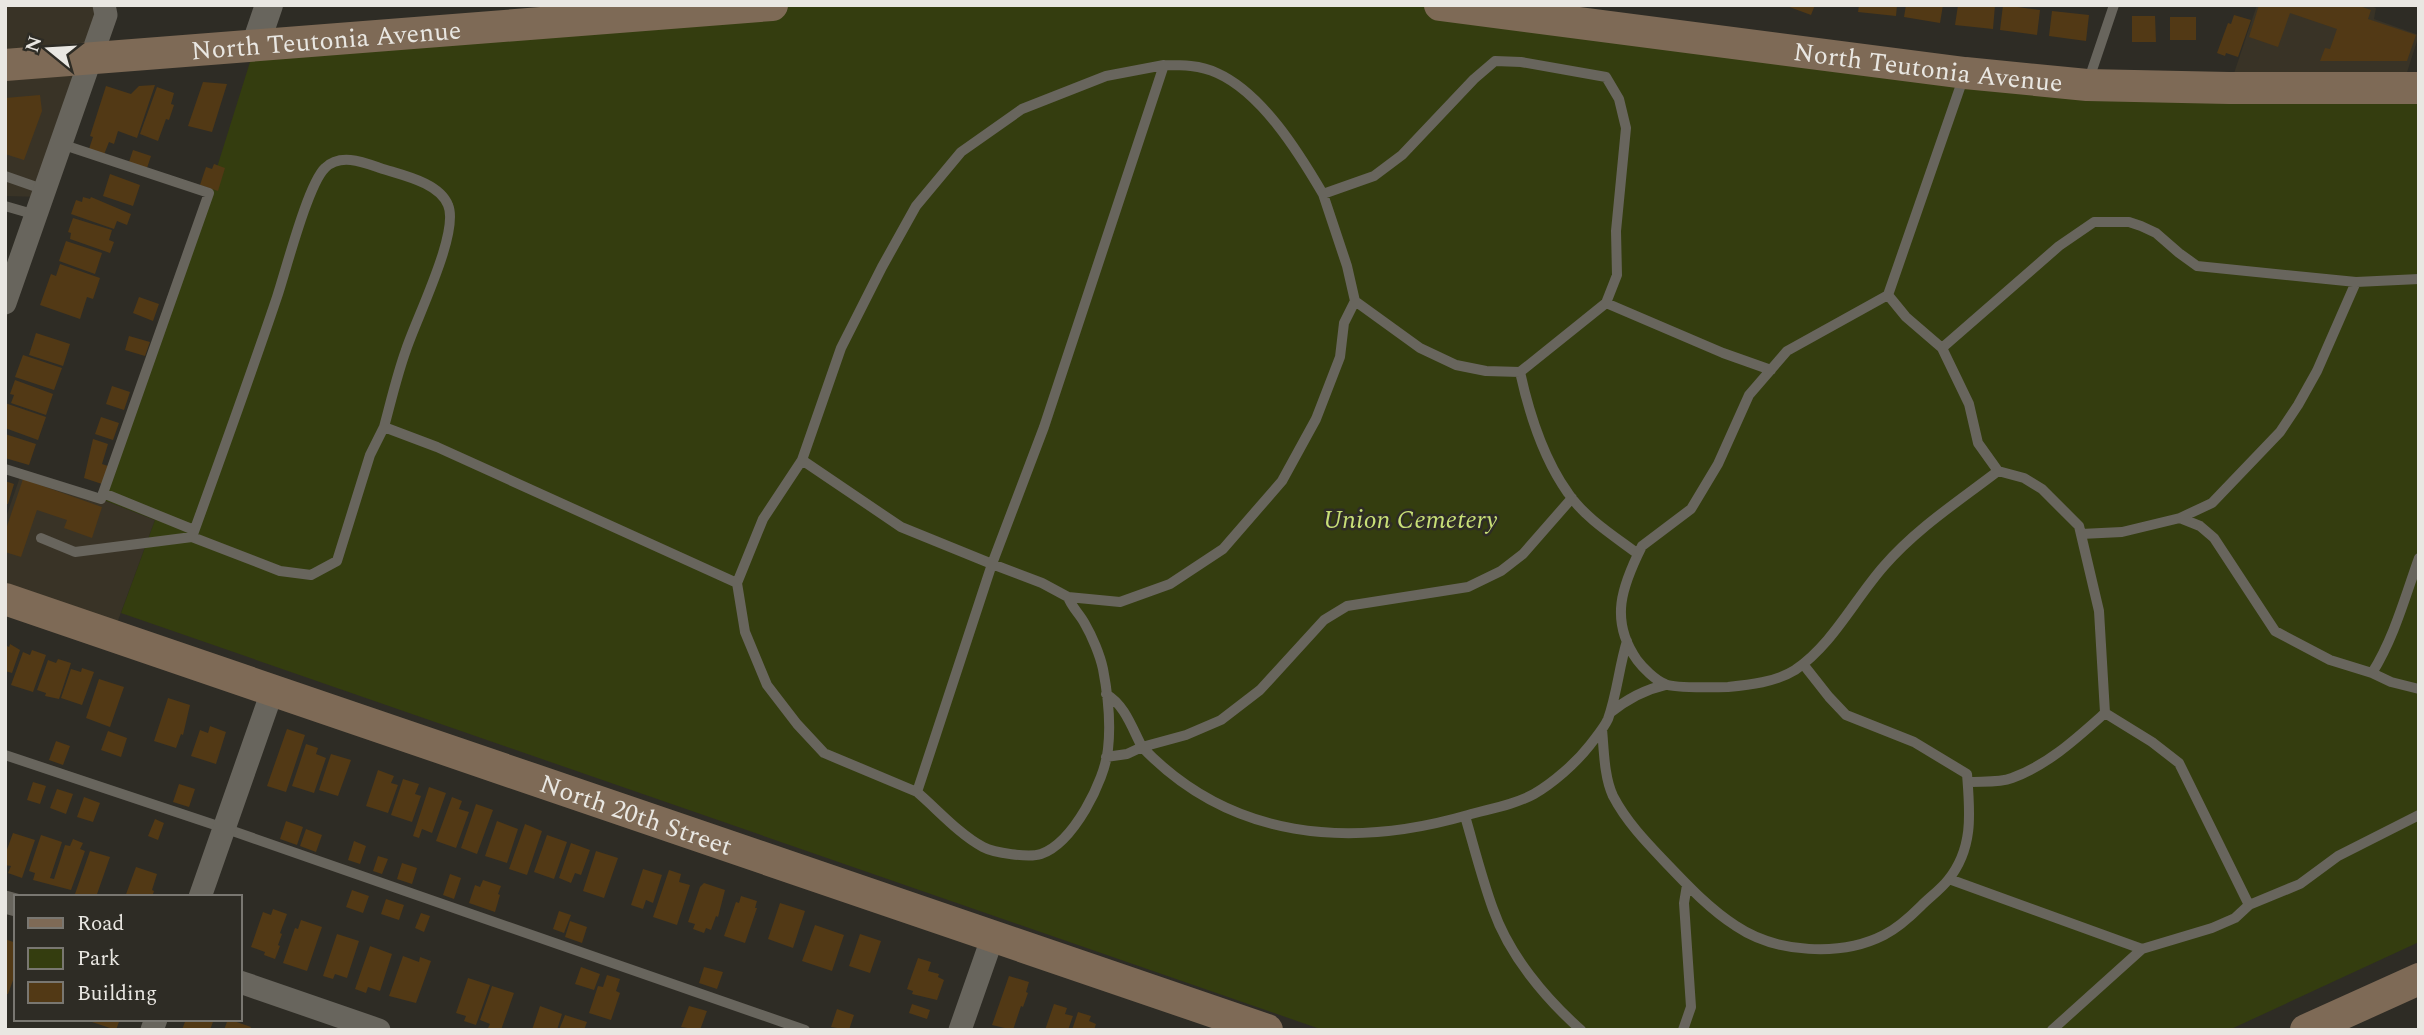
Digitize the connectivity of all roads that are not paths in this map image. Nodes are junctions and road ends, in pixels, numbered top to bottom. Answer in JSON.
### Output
{"nodes":[{"id":1,"x":104,"y":5,"type":"edge"},
{"id":2,"x":269,"y":5,"type":"edge"},
{"id":3,"x":1440,"y":5,"type":"edge"},
{"id":4,"x":2114,"y":5,"type":"edge"},
{"id":5,"x":754,"y":6,"type":"edge"},
{"id":6,"x":690,"y":8,"type":"edge"},
{"id":7,"x":1531,"y":12,"type":"edge"},
{"id":8,"x":255,"y":46,"type":"junction"},
{"id":9,"x":90,"y":58,"type":"junction"},
{"id":10,"x":5,"y":65,"type":"edge"},
{"id":11,"x":1164,"y":65,"type":"junction"},
{"id":12,"x":1965,"y":73,"type":"junction"},
{"id":13,"x":2087,"y":85,"type":"junction"},
{"id":14,"x":2419,"y":88,"type":"edge"},
{"id":15,"x":61,"y":144,"type":"junction"},
{"id":16,"x":5,"y":176,"type":"edge"},
{"id":17,"x":45,"y":190,"type":"junction"},
{"id":18,"x":1323,"y":194,"type":"junction"},
{"id":19,"x":5,"y":206,"type":"edge"},
{"id":20,"x":36,"y":215,"type":"junction"},
{"id":21,"x":2419,"y":279,"type":"edge"},
{"id":22,"x":2357,"y":282,"type":"junction"},
{"id":23,"x":1888,"y":295,"type":"junction"},
{"id":24,"x":1355,"y":301,"type":"junction"},
{"id":25,"x":5,"y":303,"type":"edge"},
{"id":26,"x":1606,"y":303,"type":"junction"},
{"id":27,"x":1942,"y":348,"type":"junction"},
{"id":28,"x":1771,"y":370,"type":"junction"},
{"id":29,"x":1521,"y":372,"type":"junction"},
{"id":30,"x":384,"y":427,"type":"junction"},
{"id":31,"x":802,"y":460,"type":"junction"},
{"id":32,"x":5,"y":469,"type":"edge"},
{"id":33,"x":1998,"y":471,"type":"junction"},
{"id":34,"x":103,"y":493,"type":"junction"},
{"id":35,"x":1572,"y":498,"type":"junction"},
{"id":36,"x":2180,"y":518,"type":"junction"},
{"id":37,"x":193,"y":533,"type":"junction"},
{"id":38,"x":2081,"y":534,"type":"junction"},
{"id":39,"x":41,"y":538,"type":"dead end"},
{"id":40,"x":1638,"y":554,"type":"junction"},
{"id":41,"x":2419,"y":558,"type":"edge"},
{"id":42,"x":992,"y":564,"type":"junction"},
{"id":43,"x":737,"y":583,"type":"junction"},
{"id":44,"x":1068,"y":597,"type":"junction"},
{"id":45,"x":5,"y":598,"type":"edge"},
{"id":46,"x":1627,"y":641,"type":"junction"},
{"id":47,"x":1802,"y":664,"type":"junction"},
{"id":48,"x":2372,"y":673,"type":"junction"},
{"id":49,"x":1665,"y":685,"type":"junction"},
{"id":50,"x":2419,"y":689,"type":"edge"},
{"id":51,"x":273,"y":690,"type":"junction"},
{"id":52,"x":1106,"y":694,"type":"junction"},
{"id":53,"x":1609,"y":713,"type":"junction"},
{"id":54,"x":2105,"y":713,"type":"junction"},
{"id":55,"x":1602,"y":729,"type":"junction"},
{"id":56,"x":1142,"y":747,"type":"junction"},
{"id":57,"x":5,"y":755,"type":"edge"},
{"id":58,"x":1107,"y":757,"type":"junction"},
{"id":59,"x":1968,"y":782,"type":"junction"},
{"id":60,"x":917,"y":792,"type":"junction"},
{"id":61,"x":2419,"y":815,"type":"edge"},
{"id":62,"x":1465,"y":816,"type":"junction"},
{"id":63,"x":224,"y":828,"type":"junction"},
{"id":64,"x":1949,"y":880,"type":"junction"},
{"id":65,"x":1687,"y":885,"type":"junction"},
{"id":66,"x":201,"y":895,"type":"edge"},
{"id":67,"x":2249,"y":905,"type":"junction"},
{"id":68,"x":993,"y":936,"type":"junction"},
{"id":69,"x":2143,"y":949,"type":"junction"},
{"id":70,"x":2416,"y":982,"type":"edge"},
{"id":71,"x":242,"y":983,"type":"edge"},
{"id":72,"x":379,"y":1030,"type":"edge"},
{"id":73,"x":805,"y":1030,"type":"edge"},
{"id":74,"x":960,"y":1030,"type":"edge"},
{"id":75,"x":1267,"y":1030,"type":"edge"},
{"id":76,"x":1581,"y":1030,"type":"edge"},
{"id":77,"x":1683,"y":1030,"type":"edge"},
{"id":78,"x":2052,"y":1030,"type":"edge"},
{"id":79,"x":2306,"y":1030,"type":"edge"}],
"edges":[{"from":1,"to":9,"type":"street"},
{"from":2,"to":8,"type":"street"},
{"from":3,"to":7,"type":"main road","name":"North Teutonia Avenue"},
{"from":4,"to":13,"type":"lane"},
{"from":5,"to":6,"type":"main road","name":"North Teutonia Avenue"},
{"from":6,"to":8,"type":"main road","name":"North Teutonia Avenue"},
{"from":7,"to":12,"type":"main road","name":"North Teutonia Avenue"},
{"from":8,"to":9,"type":"main road","name":"North Teutonia Avenue"},
{"from":9,"to":10,"type":"main road","name":"North Teutonia Avenue"},
{"from":9,"to":15,"type":"street"},
{"from":11,"to":18,"type":"lane"},
{"from":11,"to":31,"type":"lane"},
{"from":11,"to":42,"type":"lane"},
{"from":12,"to":13,"type":"main road","name":"North Teutonia Avenue"},
{"from":12,"to":23,"type":"lane"},
{"from":13,"to":14,"type":"main road","name":"North Teutonia Avenue"},
{"from":15,"to":17,"type":"street"},
{"from":15,"to":34,"type":"lane"},
{"from":16,"to":17,"type":"lane"},
{"from":17,"to":20,"type":"street"},
{"from":18,"to":24,"type":"lane"},
{"from":18,"to":26,"type":"lane"},
{"from":19,"to":20,"type":"lane"},
{"from":20,"to":25,"type":"street"},
{"from":21,"to":22,"type":"lane"},
{"from":22,"to":27,"type":"lane"},
{"from":22,"to":36,"type":"lane"},
{"from":23,"to":27,"type":"lane"},
{"from":23,"to":28,"type":"lane"},
{"from":24,"to":29,"type":"lane"},
{"from":24,"to":44,"type":"lane"},
{"from":26,"to":28,"type":"lane"},
{"from":26,"to":29,"type":"lane"},
{"from":27,"to":33,"type":"lane"},
{"from":28,"to":40,"type":"lane"},
{"from":29,"to":35,"type":"lane"},
{"from":30,"to":37,"type":"lane"},
{"from":30,"to":37,"type":"lane"},
{"from":30,"to":43,"type":"lane"},
{"from":31,"to":42,"type":"lane"},
{"from":31,"to":43,"type":"lane"},
{"from":32,"to":34,"type":"lane"},
{"from":33,"to":38,"type":"lane"},
{"from":33,"to":47,"type":"lane"},
{"from":34,"to":37,"type":"lane"},
{"from":35,"to":40,"type":"lane"},
{"from":35,"to":56,"type":"lane"},
{"from":36,"to":38,"type":"lane"},
{"from":36,"to":48,"type":"lane"},
{"from":37,"to":39,"type":"lane"},
{"from":38,"to":54,"type":"lane"},
{"from":40,"to":46,"type":"lane"},
{"from":41,"to":48,"type":"lane"},
{"from":42,"to":44,"type":"lane"},
{"from":42,"to":60,"type":"lane"},
{"from":43,"to":60,"type":"lane"},
{"from":44,"to":52,"type":"lane"},
{"from":45,"to":51,"type":"main road","name":"North 20th Street"},
{"from":46,"to":49,"type":"lane"},
{"from":46,"to":53,"type":"lane"},
{"from":47,"to":49,"type":"lane"},
{"from":47,"to":59,"type":"lane"},
{"from":48,"to":50,"type":"lane"},
{"from":49,"to":53,"type":"lane"},
{"from":51,"to":63,"type":"street"},
{"from":51,"to":68,"type":"main road","name":"North 20th Street"},
{"from":52,"to":56,"type":"lane"},
{"from":52,"to":58,"type":"lane"},
{"from":53,"to":55,"type":"lane"},
{"from":54,"to":59,"type":"lane"},
{"from":54,"to":67,"type":"lane"},
{"from":55,"to":62,"type":"lane"},
{"from":55,"to":65,"type":"lane"},
{"from":56,"to":58,"type":"lane"},
{"from":56,"to":62,"type":"lane"},
{"from":57,"to":63,"type":"lane"},
{"from":58,"to":60,"type":"lane"},
{"from":59,"to":64,"type":"lane"},
{"from":61,"to":67,"type":"lane"},
{"from":62,"to":76,"type":"lane"},
{"from":63,"to":66,"type":"street"},
{"from":63,"to":73,"type":"lane"},
{"from":64,"to":65,"type":"lane"},
{"from":64,"to":69,"type":"lane"},
{"from":65,"to":77,"type":"lane"},
{"from":67,"to":69,"type":"lane"},
{"from":68,"to":74,"type":"street"},
{"from":68,"to":75,"type":"main road","name":"North 20th Street"},
{"from":69,"to":78,"type":"lane"},
{"from":70,"to":79,"type":"main road"},
{"from":71,"to":72,"type":"street"}]}
